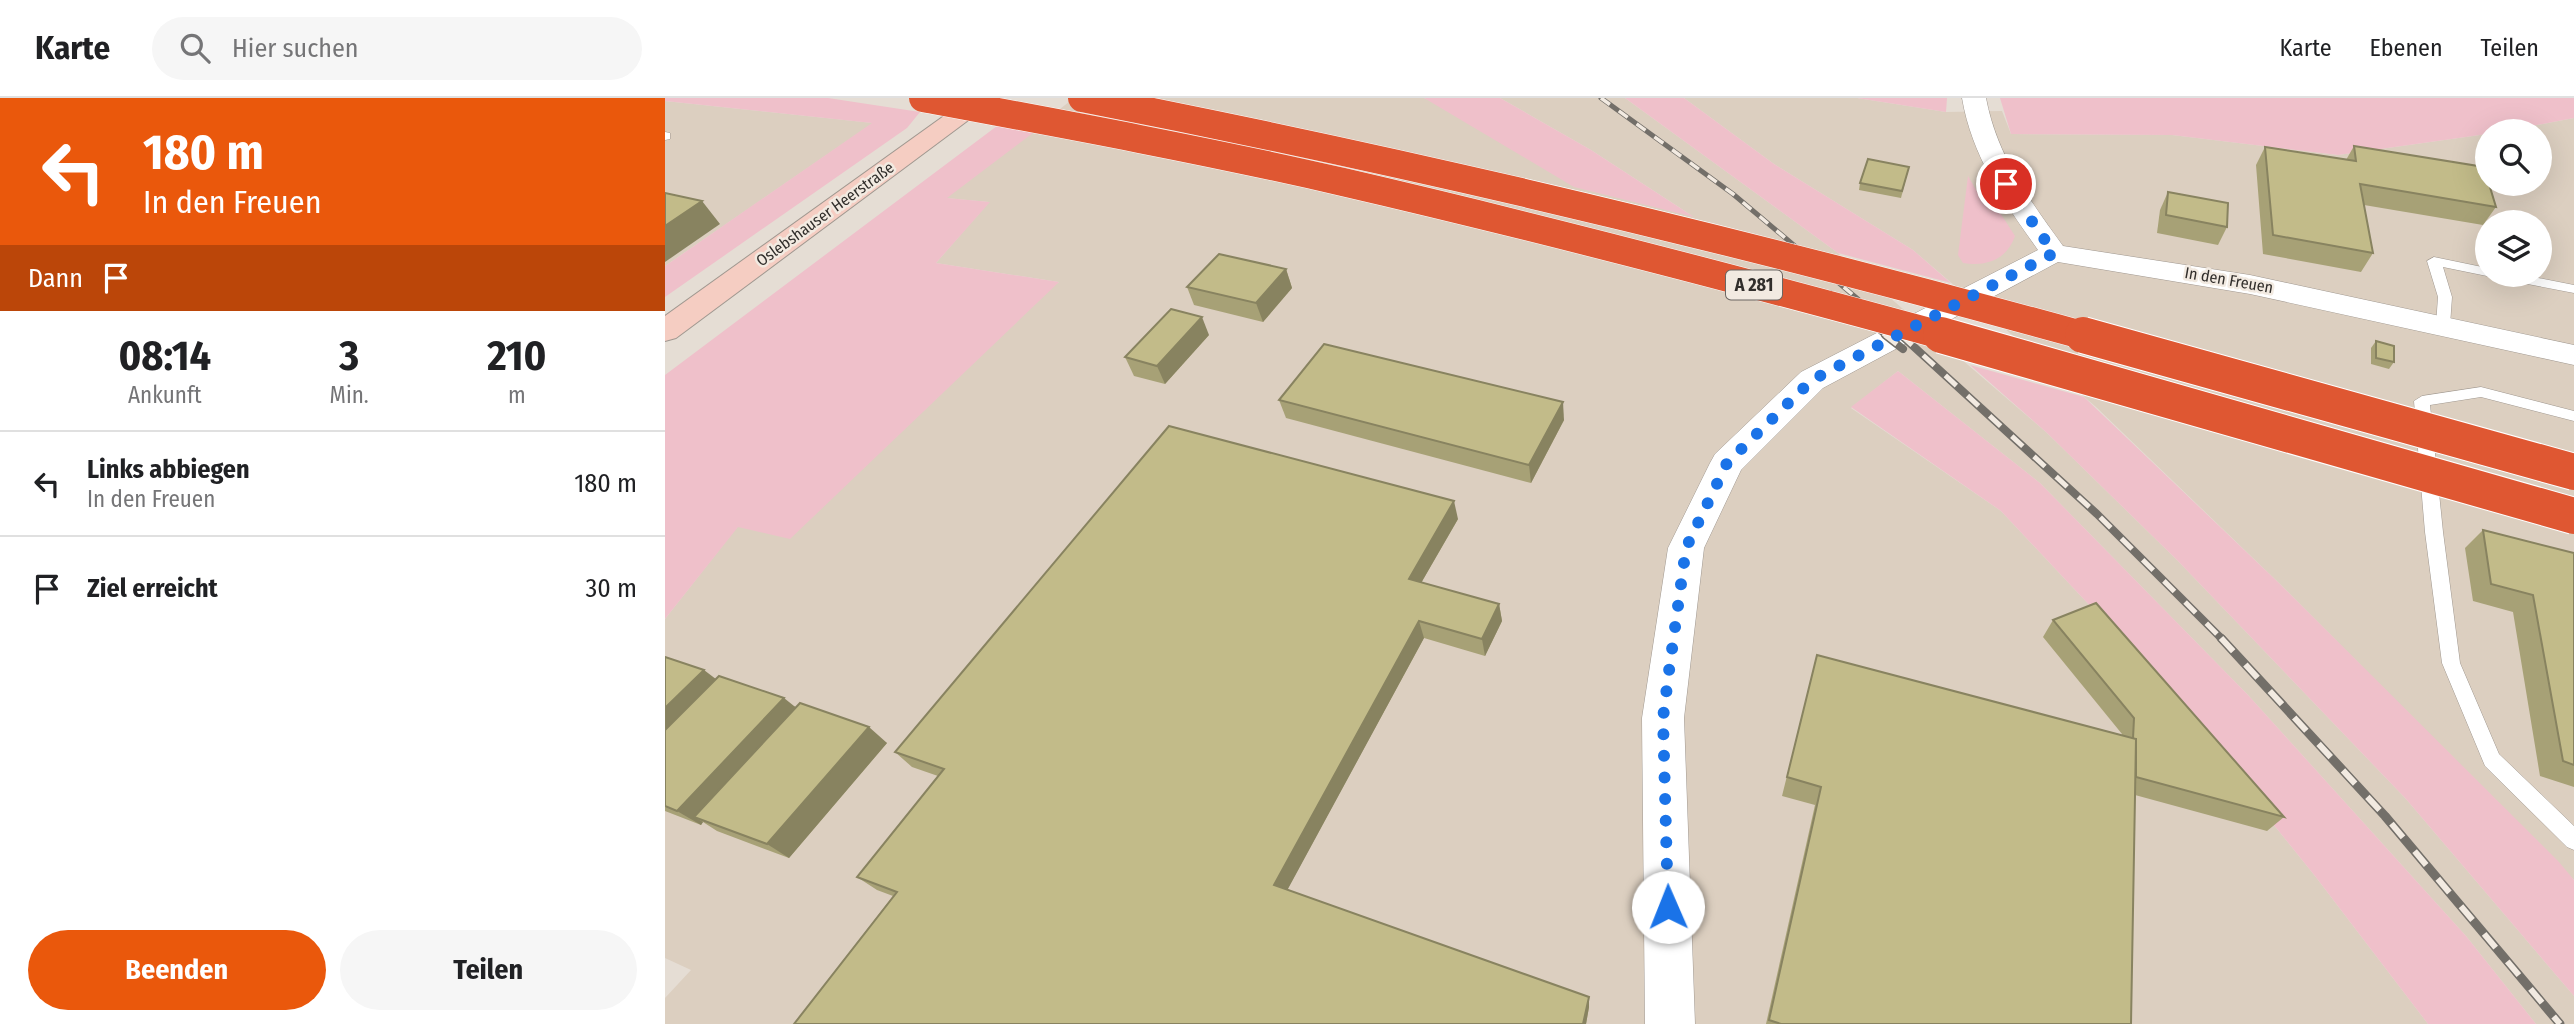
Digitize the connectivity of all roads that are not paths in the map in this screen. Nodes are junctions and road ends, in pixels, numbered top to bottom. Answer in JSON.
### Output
{"nodes":[{"id":1,"x":922,"y":98,"type":"edge"},
{"id":2,"x":985,"y":98,"type":"edge"},
{"id":3,"x":1082,"y":98,"type":"edge"},
{"id":4,"x":1974,"y":98,"type":"edge"},
{"id":5,"x":2054,"y":253,"type":"junction"},
{"id":6,"x":2475,"y":270,"type":"edge"},
{"id":7,"x":2552,"y":285,"type":"edge"},
{"id":8,"x":2574,"y":289,"type":"edge"},
{"id":9,"x":2443,"y":325,"type":"junction"},
{"id":10,"x":665,"y":331,"type":"edge"},
{"id":11,"x":2574,"y":355,"type":"edge"},
{"id":12,"x":2574,"y":416,"type":"edge"},
{"id":13,"x":2574,"y":472,"type":"edge"},
{"id":14,"x":2574,"y":516,"type":"edge"},
{"id":15,"x":2574,"y":840,"type":"edge"},
{"id":16,"x":1670,"y":1024,"type":"edge"}],
"edges":[{"from":1,"to":14,"type":"highway","number":"A 281","bridge":true},
{"from":2,"to":10,"type":"main road","name":"Oslebshauser Heerstraße"},
{"from":3,"to":13,"type":"highway","number":"A 281","bridge":true},
{"from":4,"to":5,"type":"street"},
{"from":5,"to":9,"type":"street","name":"In den Freuen"},
{"from":5,"to":16,"type":"street"},
{"from":6,"to":9,"type":"lane"},
{"from":7,"to":8,"type":"lane"},
{"from":9,"to":11,"type":"street","name":"In den Freuen"},
{"from":12,"to":15,"type":"lane"}]}
